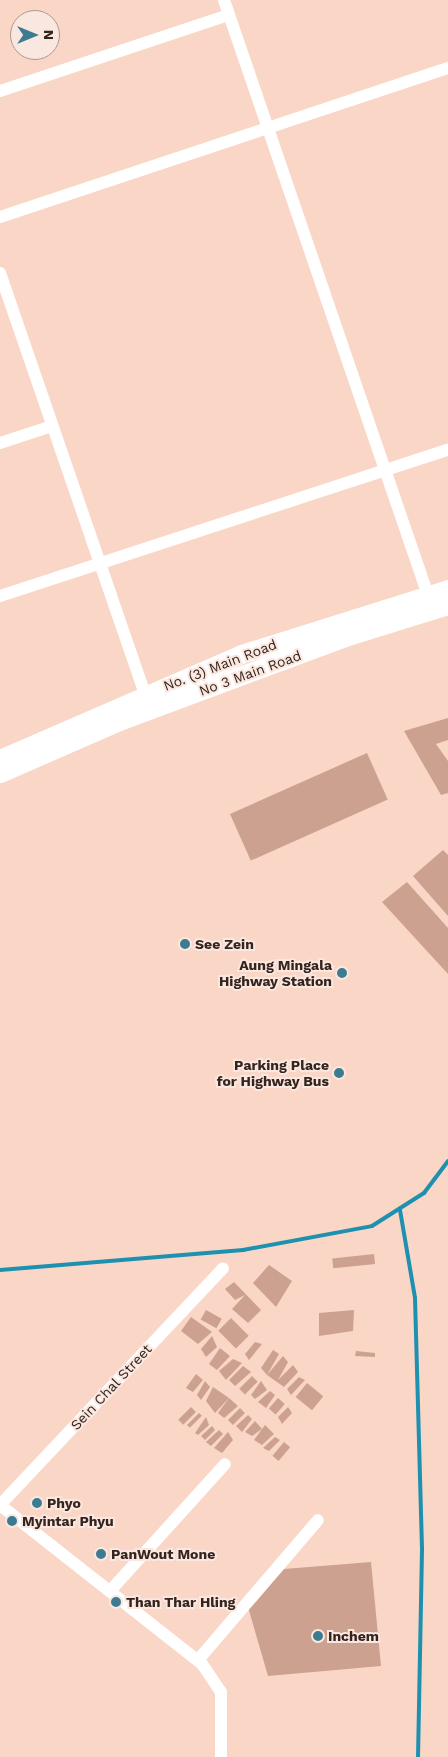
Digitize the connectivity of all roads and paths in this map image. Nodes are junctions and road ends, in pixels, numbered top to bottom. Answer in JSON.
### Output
{"nodes":[{"id":1,"x":224,"y":0,"type":"edge"},
{"id":2,"x":229,"y":15,"type":"junction"},
{"id":3,"x":448,"y":68,"type":"edge"},
{"id":4,"x":0,"y":91,"type":"edge"},
{"id":5,"x":265,"y":126,"type":"junction"},
{"id":6,"x":0,"y":216,"type":"edge"},
{"id":7,"x":0,"y":273,"type":"edge"},
{"id":8,"x":6,"y":310,"type":"edge"},
{"id":9,"x":52,"y":426,"type":"junction"},
{"id":10,"x":0,"y":444,"type":"edge"},
{"id":11,"x":448,"y":450,"type":"edge"},
{"id":12,"x":386,"y":470,"type":"junction"},
{"id":13,"x":99,"y":561,"type":"junction"},
{"id":14,"x":448,"y":590,"type":"edge"},
{"id":15,"x":428,"y":595,"type":"junction"},
{"id":16,"x":0,"y":596,"type":"edge"},
{"id":17,"x":448,"y":606,"type":"edge"},
{"id":18,"x":145,"y":694,"type":"junction"},
{"id":19,"x":0,"y":758,"type":"edge"},
{"id":20,"x":0,"y":773,"type":"edge"},
{"id":21,"x":223,"y":1268,"type":"dead end"},
{"id":22,"x":225,"y":1464,"type":"dead end"},
{"id":23,"x":0,"y":1505,"type":"edge"},
{"id":24,"x":318,"y":1520,"type":"dead end"},
{"id":25,"x":110,"y":1591,"type":"junction"},
{"id":26,"x":198,"y":1660,"type":"junction"},
{"id":27,"x":221,"y":1757,"type":"edge"}],
"edges":[{"from":1,"to":2,"type":"street"},
{"from":2,"to":4,"type":"street"},
{"from":2,"to":5,"type":"street"},
{"from":3,"to":5,"type":"street"},
{"from":5,"to":6,"type":"street"},
{"from":5,"to":12,"type":"street"},
{"from":7,"to":8,"type":"street"},
{"from":8,"to":9,"type":"street"},
{"from":9,"to":10,"type":"street"},
{"from":9,"to":13,"type":"street"},
{"from":11,"to":12,"type":"street"},
{"from":12,"to":13,"type":"street"},
{"from":12,"to":15,"type":"street"},
{"from":13,"to":16,"type":"street"},
{"from":13,"to":18,"type":"street"},
{"from":14,"to":15,"type":"main road","name":"No. (3) Main Road"},
{"from":15,"to":18,"type":"main road","name":"No. (3) Main Road"},
{"from":17,"to":20,"type":"main road","name":"No 3 Main Road"},
{"from":18,"to":19,"type":"main road","name":"No. (3) Main Road"},
{"from":21,"to":23,"type":"street","name":"Sein Chal Street"},
{"from":22,"to":25,"type":"street"},
{"from":23,"to":25,"type":"street"},
{"from":24,"to":26,"type":"street"},
{"from":25,"to":26,"type":"street"},
{"from":26,"to":27,"type":"street"}]}
